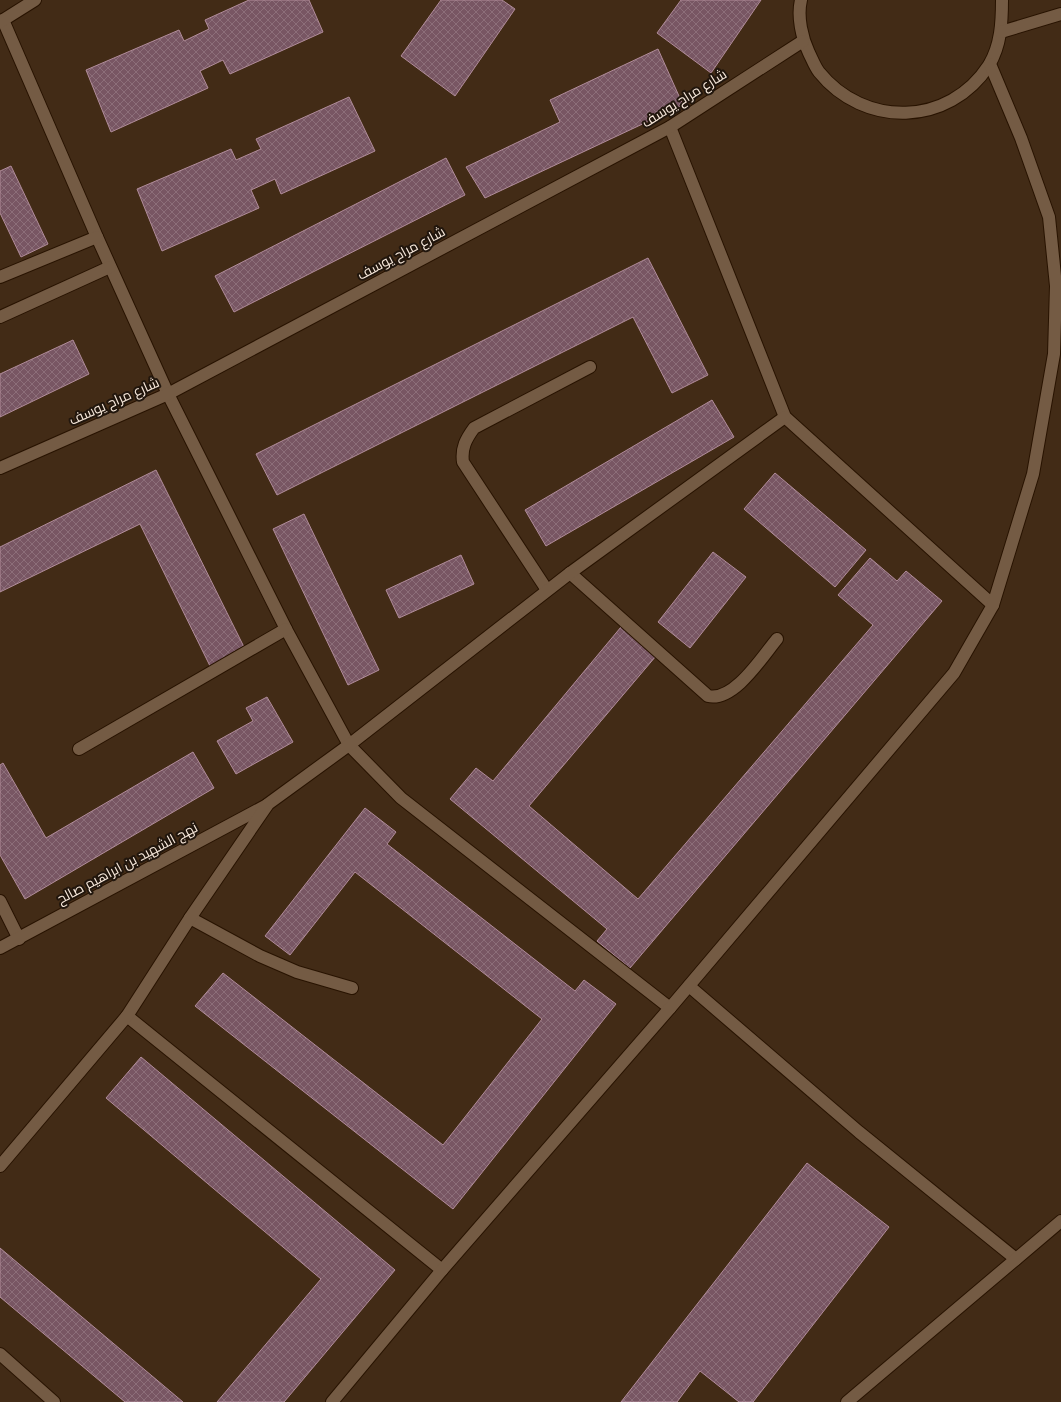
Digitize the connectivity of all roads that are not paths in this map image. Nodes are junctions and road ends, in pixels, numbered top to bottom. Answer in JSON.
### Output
{"nodes":[{"id":1,"x":35,"y":0,"type":"edge"},
{"id":2,"x":801,"y":0,"type":"edge"},
{"id":3,"x":1002,"y":0,"type":"edge"},
{"id":4,"x":1061,"y":14,"type":"edge"},
{"id":5,"x":2,"y":21,"type":"edge"},
{"id":6,"x":1001,"y":32,"type":"junction"},
{"id":7,"x":803,"y":41,"type":"junction"},
{"id":8,"x":990,"y":64,"type":"junction"},
{"id":9,"x":670,"y":126,"type":"junction"},
{"id":10,"x":97,"y":237,"type":"junction"},
{"id":11,"x":110,"y":266,"type":"junction"},
{"id":12,"x":0,"y":277,"type":"edge"},
{"id":13,"x":0,"y":317,"type":"edge"},
{"id":14,"x":590,"y":367,"type":"dead end"},
{"id":15,"x":168,"y":394,"type":"junction"},
{"id":16,"x":785,"y":417,"type":"junction"},
{"id":17,"x":0,"y":468,"type":"edge"},
{"id":18,"x":570,"y":573,"type":"junction"},
{"id":19,"x":547,"y":590,"type":"junction"},
{"id":20,"x":993,"y":605,"type":"junction"},
{"id":21,"x":286,"y":629,"type":"junction"},
{"id":22,"x":778,"y":639,"type":"dead end"},
{"id":23,"x":349,"y":745,"type":"junction"},
{"id":24,"x":79,"y":749,"type":"dead end"},
{"id":25,"x":268,"y":804,"type":"junction"},
{"id":26,"x":0,"y":900,"type":"edge"},
{"id":27,"x":190,"y":918,"type":"junction"},
{"id":28,"x":19,"y":939,"type":"junction"},
{"id":29,"x":0,"y":948,"type":"edge"},
{"id":30,"x":689,"y":986,"type":"junction"},
{"id":31,"x":352,"y":988,"type":"dead end"},
{"id":32,"x":670,"y":1008,"type":"junction"},
{"id":33,"x":127,"y":1016,"type":"junction"},
{"id":34,"x":0,"y":1166,"type":"edge"},
{"id":35,"x":1061,"y":1221,"type":"edge"},
{"id":36,"x":1016,"y":1259,"type":"junction"},
{"id":37,"x":442,"y":1270,"type":"junction"},
{"id":38,"x":0,"y":1354,"type":"edge"},
{"id":39,"x":54,"y":1402,"type":"edge"},
{"id":40,"x":332,"y":1402,"type":"edge"},
{"id":41,"x":846,"y":1402,"type":"edge"}],
"edges":[{"from":1,"to":5,"type":"street"},
{"from":2,"to":7,"type":"street"},
{"from":3,"to":6,"type":"street"},
{"from":4,"to":6,"type":"street"},
{"from":5,"to":10,"type":"street"},
{"from":6,"to":8,"type":"street"},
{"from":7,"to":8,"type":"street"},
{"from":7,"to":9,"type":"street","name":"شارع مراح يوسف"},
{"from":8,"to":20,"type":"street"},
{"from":9,"to":15,"type":"street","name":"شارع مراح يوسف"},
{"from":9,"to":16,"type":"street"},
{"from":10,"to":11,"type":"street"},
{"from":10,"to":12,"type":"street"},
{"from":11,"to":13,"type":"street"},
{"from":11,"to":15,"type":"street"},
{"from":14,"to":19,"type":"street"},
{"from":15,"to":17,"type":"street","name":"شارع مراح يوسف"},
{"from":15,"to":21,"type":"street"},
{"from":16,"to":18,"type":"street"},
{"from":16,"to":20,"type":"street"},
{"from":18,"to":19,"type":"street"},
{"from":18,"to":22,"type":"street"},
{"from":19,"to":23,"type":"street"},
{"from":20,"to":30,"type":"street"},
{"from":21,"to":23,"type":"street"},
{"from":21,"to":24,"type":"street"},
{"from":23,"to":25,"type":"street"},
{"from":23,"to":32,"type":"street"},
{"from":25,"to":27,"type":"street"},
{"from":25,"to":28,"type":"street","name":"نهج الشهيد بن ابراهيم صالح"},
{"from":26,"to":28,"type":"street"},
{"from":27,"to":31,"type":"street"},
{"from":27,"to":33,"type":"street"},
{"from":28,"to":29,"type":"street","name":"نهج الشهيد بن ابراهيم صالح"},
{"from":30,"to":32,"type":"street"},
{"from":30,"to":36,"type":"street"},
{"from":32,"to":37,"type":"street"},
{"from":33,"to":34,"type":"street"},
{"from":33,"to":37,"type":"street"},
{"from":35,"to":36,"type":"street"},
{"from":36,"to":41,"type":"street"},
{"from":37,"to":40,"type":"street"},
{"from":38,"to":39,"type":"street"}]}
